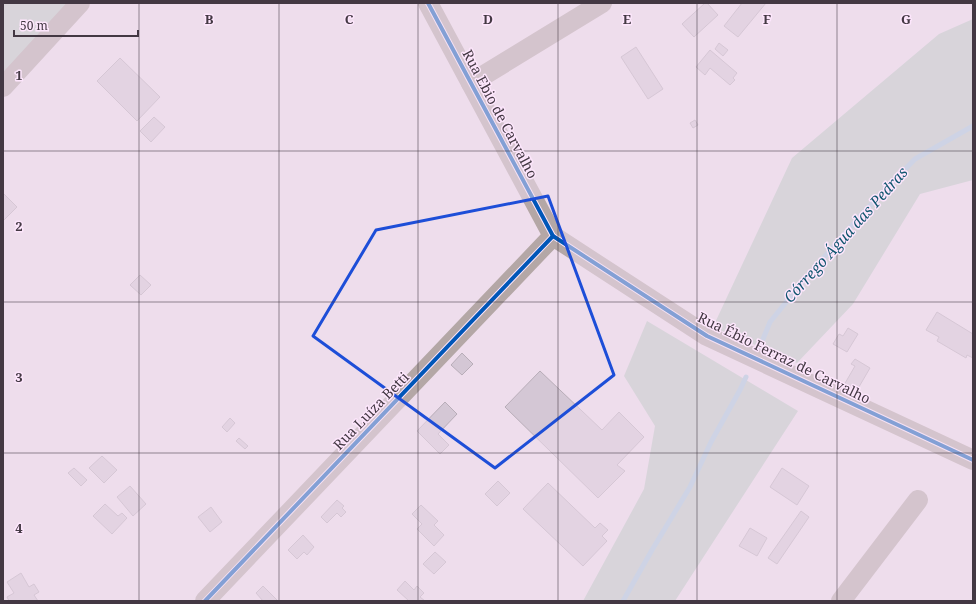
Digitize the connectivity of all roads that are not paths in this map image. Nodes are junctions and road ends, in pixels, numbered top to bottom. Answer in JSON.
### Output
{"nodes":[{"id":1,"x":80,"y":3,"type":"edge"},
{"id":2,"x":428,"y":3,"type":"edge"},
{"id":3,"x":602,"y":3,"type":"edge"},
{"id":4,"x":471,"y":83,"type":"junction"},
{"id":5,"x":3,"y":87,"type":"edge"},
{"id":6,"x":553,"y":236,"type":"junction"},
{"id":7,"x":973,"y":460,"type":"edge"},
{"id":8,"x":918,"y":500,"type":"dead end"},
{"id":9,"x":205,"y":601,"type":"edge"},
{"id":10,"x":841,"y":601,"type":"edge"}],
"edges":[{"from":1,"to":5,"type":"street"},
{"from":2,"to":4,"type":"street","name":"Rua Ebio de Carvalho"},
{"from":3,"to":4,"type":"street"},
{"from":4,"to":6,"type":"street","name":"Rua Ebio de Carvalho"},
{"from":6,"to":7,"type":"street","name":"Rua Ébio Ferraz de Carvalho"},
{"from":6,"to":9,"type":"street","name":"Rua Luíza Betti"},
{"from":8,"to":10,"type":"street"}]}
